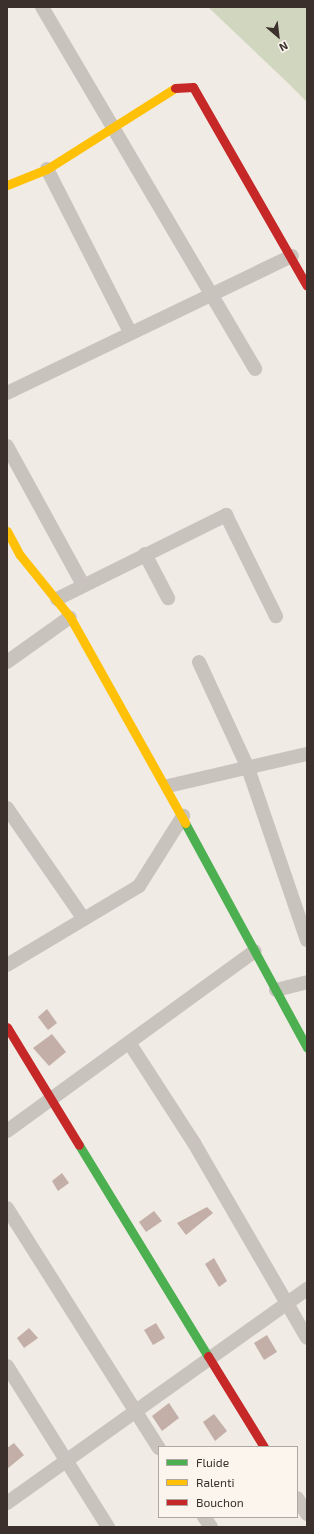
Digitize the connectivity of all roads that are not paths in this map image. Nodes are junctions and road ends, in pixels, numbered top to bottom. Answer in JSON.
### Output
{"nodes":[{"id":1,"x":42,"y":7,"type":"edge"},
{"id":2,"x":111,"y":127,"type":"junction"},
{"id":3,"x":47,"y":169,"type":"junction"},
{"id":4,"x":7,"y":185,"type":"edge"},
{"id":5,"x":292,"y":256,"type":"junction"},
{"id":6,"x":307,"y":286,"type":"edge"},
{"id":7,"x":213,"y":295,"type":"junction"},
{"id":8,"x":130,"y":332,"type":"junction"},
{"id":9,"x":255,"y":369,"type":"dead end"},
{"id":10,"x":7,"y":393,"type":"edge"},
{"id":11,"x":7,"y":446,"type":"edge"},
{"id":12,"x":7,"y":531,"type":"edge"},
{"id":13,"x":144,"y":554,"type":"junction"},
{"id":14,"x":83,"y":585,"type":"junction"},
{"id":15,"x":168,"y":598,"type":"dead end"},
{"id":16,"x":57,"y":599,"type":"junction"},
{"id":17,"x":276,"y":616,"type":"dead end"},
{"id":18,"x":70,"y":617,"type":"junction"},
{"id":19,"x":7,"y":662,"type":"edge"},
{"id":20,"x":199,"y":662,"type":"dead end"},
{"id":21,"x":307,"y":754,"type":"edge"},
{"id":22,"x":248,"y":768,"type":"junction"},
{"id":23,"x":168,"y":786,"type":"junction"},
{"id":24,"x":7,"y":808,"type":"edge"},
{"id":25,"x":183,"y":816,"type":"junction"},
{"id":26,"x":84,"y":919,"type":"junction"},
{"id":27,"x":307,"y":940,"type":"edge"},
{"id":28,"x":255,"y":951,"type":"junction"},
{"id":29,"x":7,"y":965,"type":"edge"},
{"id":30,"x":307,"y":982,"type":"edge"},
{"id":31,"x":276,"y":990,"type":"junction"},
{"id":32,"x":7,"y":1027,"type":"edge"},
{"id":33,"x":130,"y":1044,"type":"junction"},
{"id":34,"x":307,"y":1048,"type":"edge"},
{"id":35,"x":50,"y":1101,"type":"junction"},
{"id":36,"x":7,"y":1131,"type":"edge"},
{"id":37,"x":7,"y":1208,"type":"edge"},
{"id":38,"x":307,"y":1289,"type":"edge"},
{"id":39,"x":287,"y":1303,"type":"junction"},
{"id":40,"x":307,"y":1338,"type":"edge"},
{"id":41,"x":207,"y":1358,"type":"junction"},
{"id":42,"x":7,"y":1366,"type":"edge"},
{"id":43,"x":135,"y":1410,"type":"junction"},
{"id":44,"x":158,"y":1446,"type":"edge"},
{"id":45,"x":263,"y":1446,"type":"edge"},
{"id":46,"x":65,"y":1461,"type":"junction"},
{"id":47,"x":298,"y":1500,"type":"edge"},
{"id":48,"x":7,"y":1503,"type":"edge"},
{"id":49,"x":307,"y":1514,"type":"edge"},
{"id":50,"x":205,"y":1518,"type":"edge"},
{"id":51,"x":108,"y":1527,"type":"edge"},
{"id":52,"x":211,"y":1527,"type":"edge"}],
"edges":[{"from":1,"to":2,"type":"street"},
{"from":2,"to":3,"type":"street"},
{"from":2,"to":5,"type":"street"},
{"from":2,"to":7,"type":"street"},
{"from":3,"to":4,"type":"street"},
{"from":3,"to":8,"type":"street"},
{"from":5,"to":6,"type":"street"},
{"from":5,"to":7,"type":"street"},
{"from":7,"to":8,"type":"street"},
{"from":7,"to":9,"type":"street"},
{"from":8,"to":10,"type":"street"},
{"from":11,"to":14,"type":"street"},
{"from":12,"to":16,"type":"street"},
{"from":13,"to":14,"type":"street"},
{"from":13,"to":15,"type":"street"},
{"from":13,"to":17,"type":"street"},
{"from":14,"to":16,"type":"street"},
{"from":16,"to":18,"type":"street"},
{"from":18,"to":19,"type":"street"},
{"from":18,"to":23,"type":"street"},
{"from":20,"to":22,"type":"street"},
{"from":21,"to":22,"type":"street"},
{"from":22,"to":23,"type":"street"},
{"from":22,"to":27,"type":"street"},
{"from":23,"to":25,"type":"street"},
{"from":24,"to":26,"type":"street"},
{"from":25,"to":26,"type":"street"},
{"from":25,"to":28,"type":"street"},
{"from":26,"to":29,"type":"street"},
{"from":28,"to":31,"type":"street"},
{"from":28,"to":33,"type":"street"},
{"from":30,"to":31,"type":"street"},
{"from":31,"to":34,"type":"street"},
{"from":32,"to":35,"type":"street"},
{"from":33,"to":35,"type":"street"},
{"from":33,"to":39,"type":"street"},
{"from":35,"to":36,"type":"street"},
{"from":35,"to":41,"type":"street"},
{"from":37,"to":43,"type":"street"},
{"from":38,"to":39,"type":"street"},
{"from":39,"to":40,"type":"street"},
{"from":39,"to":41,"type":"street"},
{"from":41,"to":43,"type":"street"},
{"from":41,"to":45,"type":"street"},
{"from":42,"to":46,"type":"street"},
{"from":43,"to":44,"type":"street"},
{"from":43,"to":46,"type":"street"},
{"from":46,"to":48,"type":"street"},
{"from":46,"to":51,"type":"street"},
{"from":47,"to":49,"type":"street"},
{"from":50,"to":52,"type":"street"}]}
